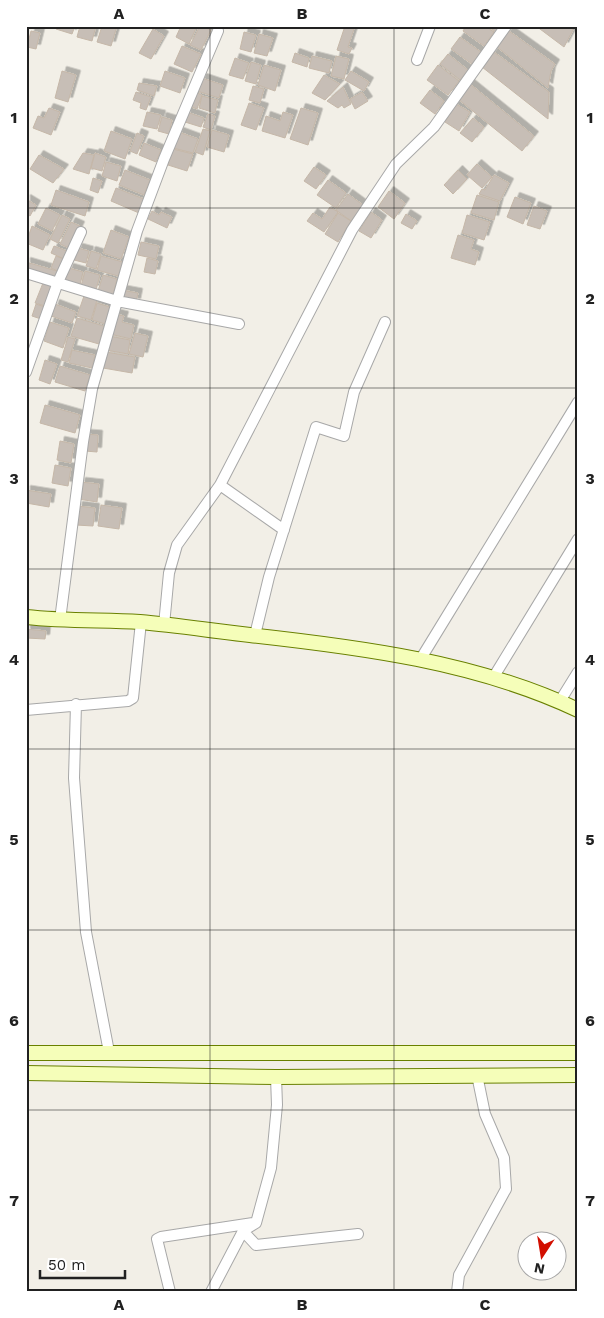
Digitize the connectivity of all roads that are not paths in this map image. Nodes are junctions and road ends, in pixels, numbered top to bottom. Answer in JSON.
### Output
{"nodes":[{"id":1,"x":430,"y":26,"type":"edge"},
{"id":2,"x":506,"y":26,"type":"edge"},
{"id":3,"x":218,"y":31,"type":"dead end"},
{"id":4,"x":417,"y":60,"type":"dead end"},
{"id":5,"x":81,"y":232,"type":"dead end"},
{"id":6,"x":26,"y":272,"type":"edge"},
{"id":7,"x":58,"y":282,"type":"junction"},
{"id":8,"x":117,"y":301,"type":"junction"},
{"id":9,"x":385,"y":322,"type":"dead end"},
{"id":10,"x":239,"y":324,"type":"dead end"},
{"id":11,"x":30,"y":350,"type":"edge"},
{"id":12,"x":26,"y":372,"type":"edge"},
{"id":13,"x":578,"y":402,"type":"edge"},
{"id":14,"x":220,"y":484,"type":"junction"},
{"id":15,"x":284,"y":530,"type":"junction"},
{"id":16,"x":578,"y":539,"type":"edge"},
{"id":17,"x":26,"y":617,"type":"edge"},
{"id":18,"x":60,"y":620,"type":"junction"},
{"id":19,"x":140,"y":622,"type":"junction"},
{"id":20,"x":164,"y":625,"type":"junction"},
{"id":21,"x":255,"y":635,"type":"junction"},
{"id":22,"x":420,"y":660,"type":"junction"},
{"id":23,"x":578,"y":672,"type":"edge"},
{"id":24,"x":493,"y":678,"type":"junction"},
{"id":25,"x":560,"y":701,"type":"junction"},
{"id":26,"x":76,"y":704,"type":"junction"},
{"id":27,"x":26,"y":710,"type":"edge"},
{"id":28,"x":578,"y":710,"type":"edge"},
{"id":29,"x":109,"y":1052,"type":"junction"},
{"id":30,"x":26,"y":1053,"type":"edge"},
{"id":31,"x":578,"y":1053,"type":"edge"},
{"id":32,"x":26,"y":1073,"type":"edge"},
{"id":33,"x":477,"y":1075,"type":"junction"},
{"id":34,"x":578,"y":1076,"type":"edge"},
{"id":35,"x":276,"y":1077,"type":"junction"},
{"id":36,"x":256,"y":1223,"type":"junction"},
{"id":37,"x":243,"y":1232,"type":"junction"},
{"id":38,"x":358,"y":1234,"type":"dead end"},
{"id":39,"x":170,"y":1292,"type":"edge"},
{"id":40,"x":211,"y":1292,"type":"edge"},
{"id":41,"x":457,"y":1292,"type":"edge"}],
"edges":[{"from":1,"to":4,"type":"street"},
{"from":2,"to":14,"type":"street"},
{"from":3,"to":8,"type":"street"},
{"from":5,"to":7,"type":"street"},
{"from":6,"to":7,"type":"street"},
{"from":7,"to":8,"type":"street"},
{"from":7,"to":11,"type":"street"},
{"from":8,"to":10,"type":"street"},
{"from":8,"to":18,"type":"street"},
{"from":9,"to":15,"type":"street"},
{"from":11,"to":12,"type":"street"},
{"from":13,"to":22,"type":"street"},
{"from":14,"to":15,"type":"street"},
{"from":14,"to":20,"type":"street"},
{"from":15,"to":21,"type":"street"},
{"from":16,"to":24,"type":"street"},
{"from":17,"to":18,"type":"main road"},
{"from":18,"to":19,"type":"main road"},
{"from":19,"to":20,"type":"main road"},
{"from":19,"to":26,"type":"street"},
{"from":20,"to":21,"type":"main road"},
{"from":21,"to":22,"type":"main road"},
{"from":22,"to":24,"type":"main road"},
{"from":23,"to":25,"type":"street"},
{"from":24,"to":25,"type":"main road"},
{"from":25,"to":28,"type":"main road"},
{"from":26,"to":27,"type":"street"},
{"from":26,"to":29,"type":"street"},
{"from":29,"to":30,"type":"main road"},
{"from":29,"to":31,"type":"main road"},
{"from":32,"to":35,"type":"main road"},
{"from":33,"to":34,"type":"main road"},
{"from":33,"to":35,"type":"main road"},
{"from":33,"to":41,"type":"street"},
{"from":35,"to":36,"type":"street"},
{"from":36,"to":37,"type":"street"},
{"from":36,"to":39,"type":"street"},
{"from":37,"to":38,"type":"street"},
{"from":37,"to":40,"type":"street"}]}
